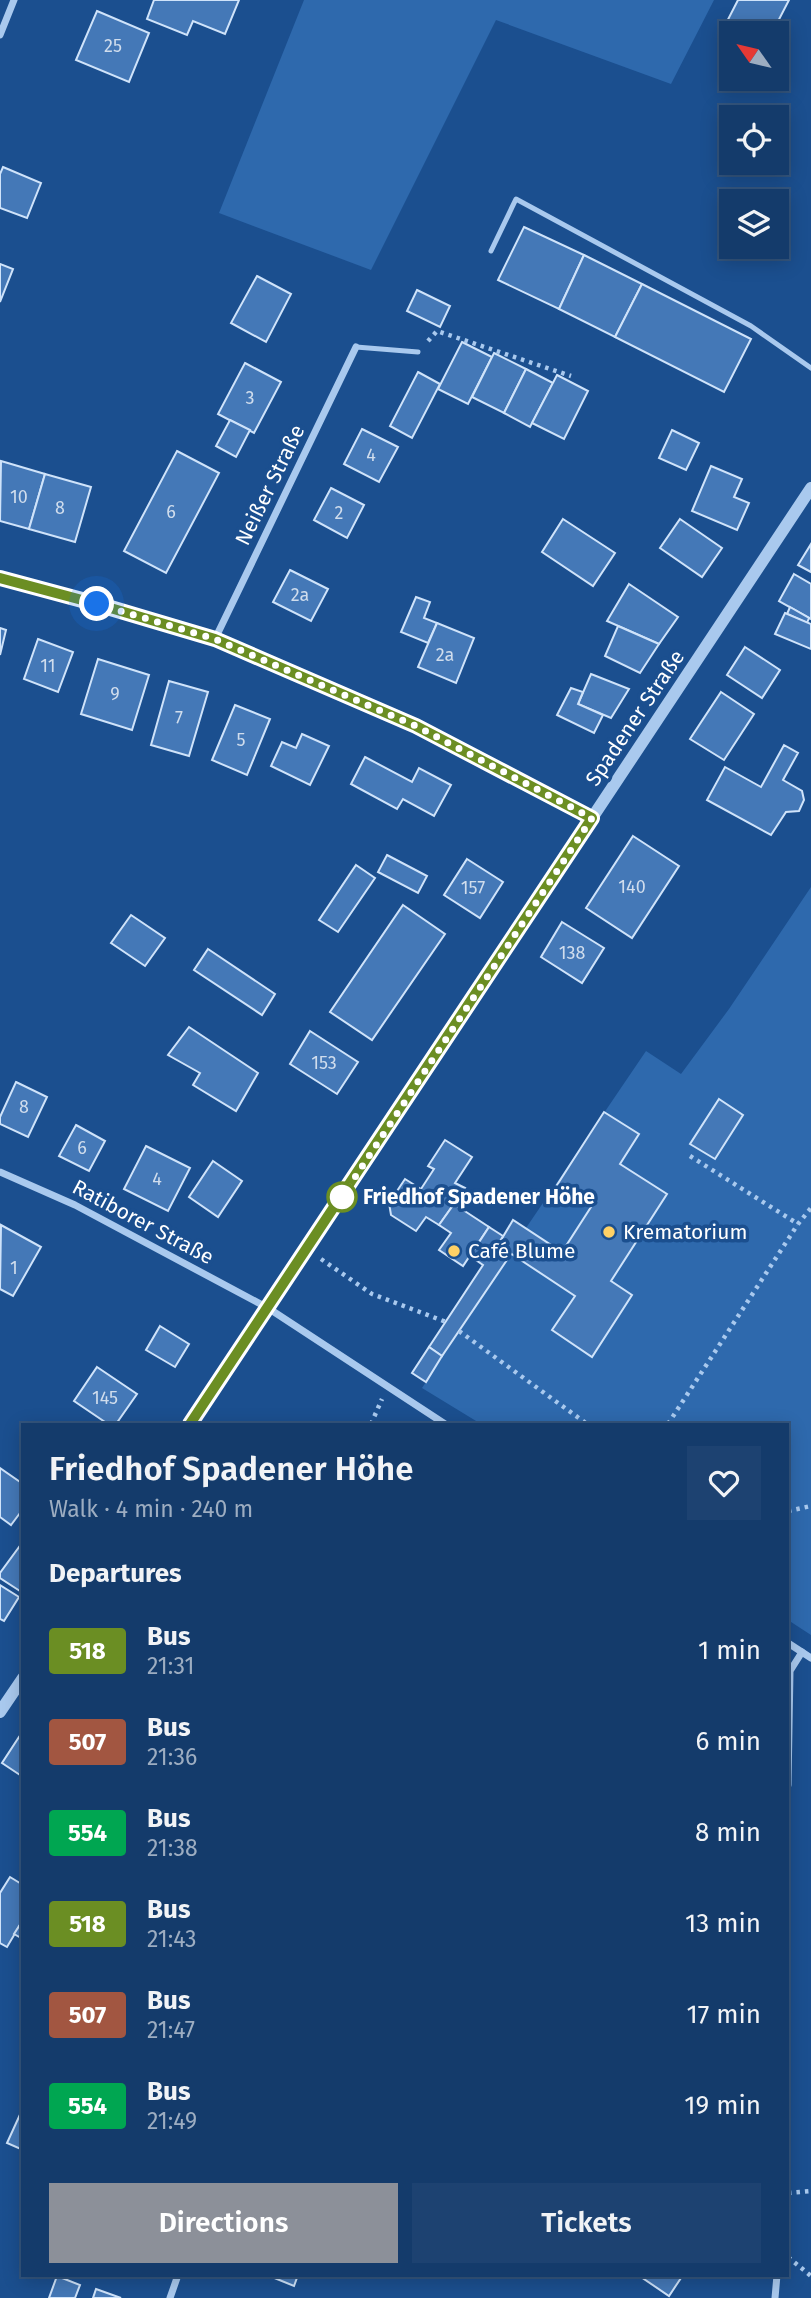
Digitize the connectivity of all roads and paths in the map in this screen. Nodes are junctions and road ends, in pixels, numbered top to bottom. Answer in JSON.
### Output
{"nodes":[{"id":1,"x":14,"y":0,"type":"edge"},
{"id":2,"x":0,"y":35,"type":"edge"},
{"id":3,"x":491,"y":251,"type":"dead end"},
{"id":4,"x":356,"y":347,"type":"joint"},
{"id":5,"x":418,"y":352,"type":"joint"},
{"id":6,"x":811,"y":368,"type":"edge"},
{"id":7,"x":571,"y":376,"type":"dead end"},
{"id":8,"x":811,"y":488,"type":"edge"},
{"id":9,"x":0,"y":578,"type":"edge"},
{"id":10,"x":215,"y":639,"type":"junction"},
{"id":11,"x":592,"y":818,"type":"junction"},
{"id":12,"x":690,"y":1156,"type":"dead end"},
{"id":13,"x":0,"y":1172,"type":"edge"},
{"id":14,"x":811,"y":1208,"type":"edge"},
{"id":15,"x":798,"y":1224,"type":"junction"},
{"id":16,"x":306,"y":1249,"type":"junction"},
{"id":17,"x":268,"y":1308,"type":"junction"},
{"id":18,"x":446,"y":1322,"type":"dead end"},
{"id":19,"x":459,"y":1331,"type":"dead end"},
{"id":20,"x":387,"y":1387,"type":"junction"},
{"id":21,"x":191,"y":1423,"type":"edge"},
{"id":22,"x":371,"y":1423,"type":"edge"},
{"id":23,"x":443,"y":1423,"type":"edge"},
{"id":24,"x":586,"y":1423,"type":"edge"},
{"id":25,"x":669,"y":1423,"type":"edge"},
{"id":26,"x":811,"y":1507,"type":"edge"},
{"id":27,"x":789,"y":1511,"type":"edge"},
{"id":28,"x":789,"y":1644,"type":"edge"},
{"id":29,"x":802,"y":1652,"type":"junction"},
{"id":30,"x":811,"y":1658,"type":"edge"},
{"id":31,"x":21,"y":1681,"type":"edge"},
{"id":32,"x":0,"y":1712,"type":"edge"},
{"id":33,"x":789,"y":1728,"type":"edge"},
{"id":34,"x":811,"y":2191,"type":"edge"},
{"id":35,"x":789,"y":2193,"type":"edge"},
{"id":36,"x":789,"y":2258,"type":"edge"},
{"id":37,"x":811,"y":2276,"type":"edge"},
{"id":38,"x":177,"y":2277,"type":"edge"},
{"id":39,"x":777,"y":2277,"type":"edge"},
{"id":40,"x":170,"y":2298,"type":"edge"},
{"id":41,"x":775,"y":2298,"type":"edge"}],
"edges":[{"from":1,"to":2,"type":"street"},
{"from":3,"to":6,"type":"lane"},
{"from":4,"to":5,"type":"lane"},
{"from":4,"to":10,"type":"street","name":"Neißer Straße"},
{"from":5,"to":7,"type":"path"},
{"from":8,"to":11,"type":"street","name":"Spadener Straße"},
{"from":9,"to":10,"type":"street"},
{"from":10,"to":11,"type":"street"},
{"from":11,"to":16,"type":"street","name":"Spadener Straße"},
{"from":12,"to":15,"type":"path"},
{"from":13,"to":17,"type":"street","name":"Ratiborer Straße"},
{"from":14,"to":15,"type":"path"},
{"from":15,"to":25,"type":"path"},
{"from":16,"to":17,"type":"street","name":"Spadener Straße"},
{"from":16,"to":18,"type":"path"},
{"from":17,"to":20,"type":"street","name":"Ratiborer Straße"},
{"from":17,"to":21,"type":"street","name":"Spadener Straße"},
{"from":19,"to":24,"type":"path"},
{"from":20,"to":22,"type":"path"},
{"from":20,"to":23,"type":"street","name":"Ratiborer Straße"},
{"from":26,"to":27,"type":"path"},
{"from":28,"to":29,"type":"street"},
{"from":29,"to":30,"type":"street"},
{"from":29,"to":33,"type":"street"},
{"from":31,"to":32,"type":"street"},
{"from":34,"to":35,"type":"path"},
{"from":36,"to":37,"type":"path"},
{"from":38,"to":40,"type":"street"},
{"from":39,"to":41,"type":"street"}]}
